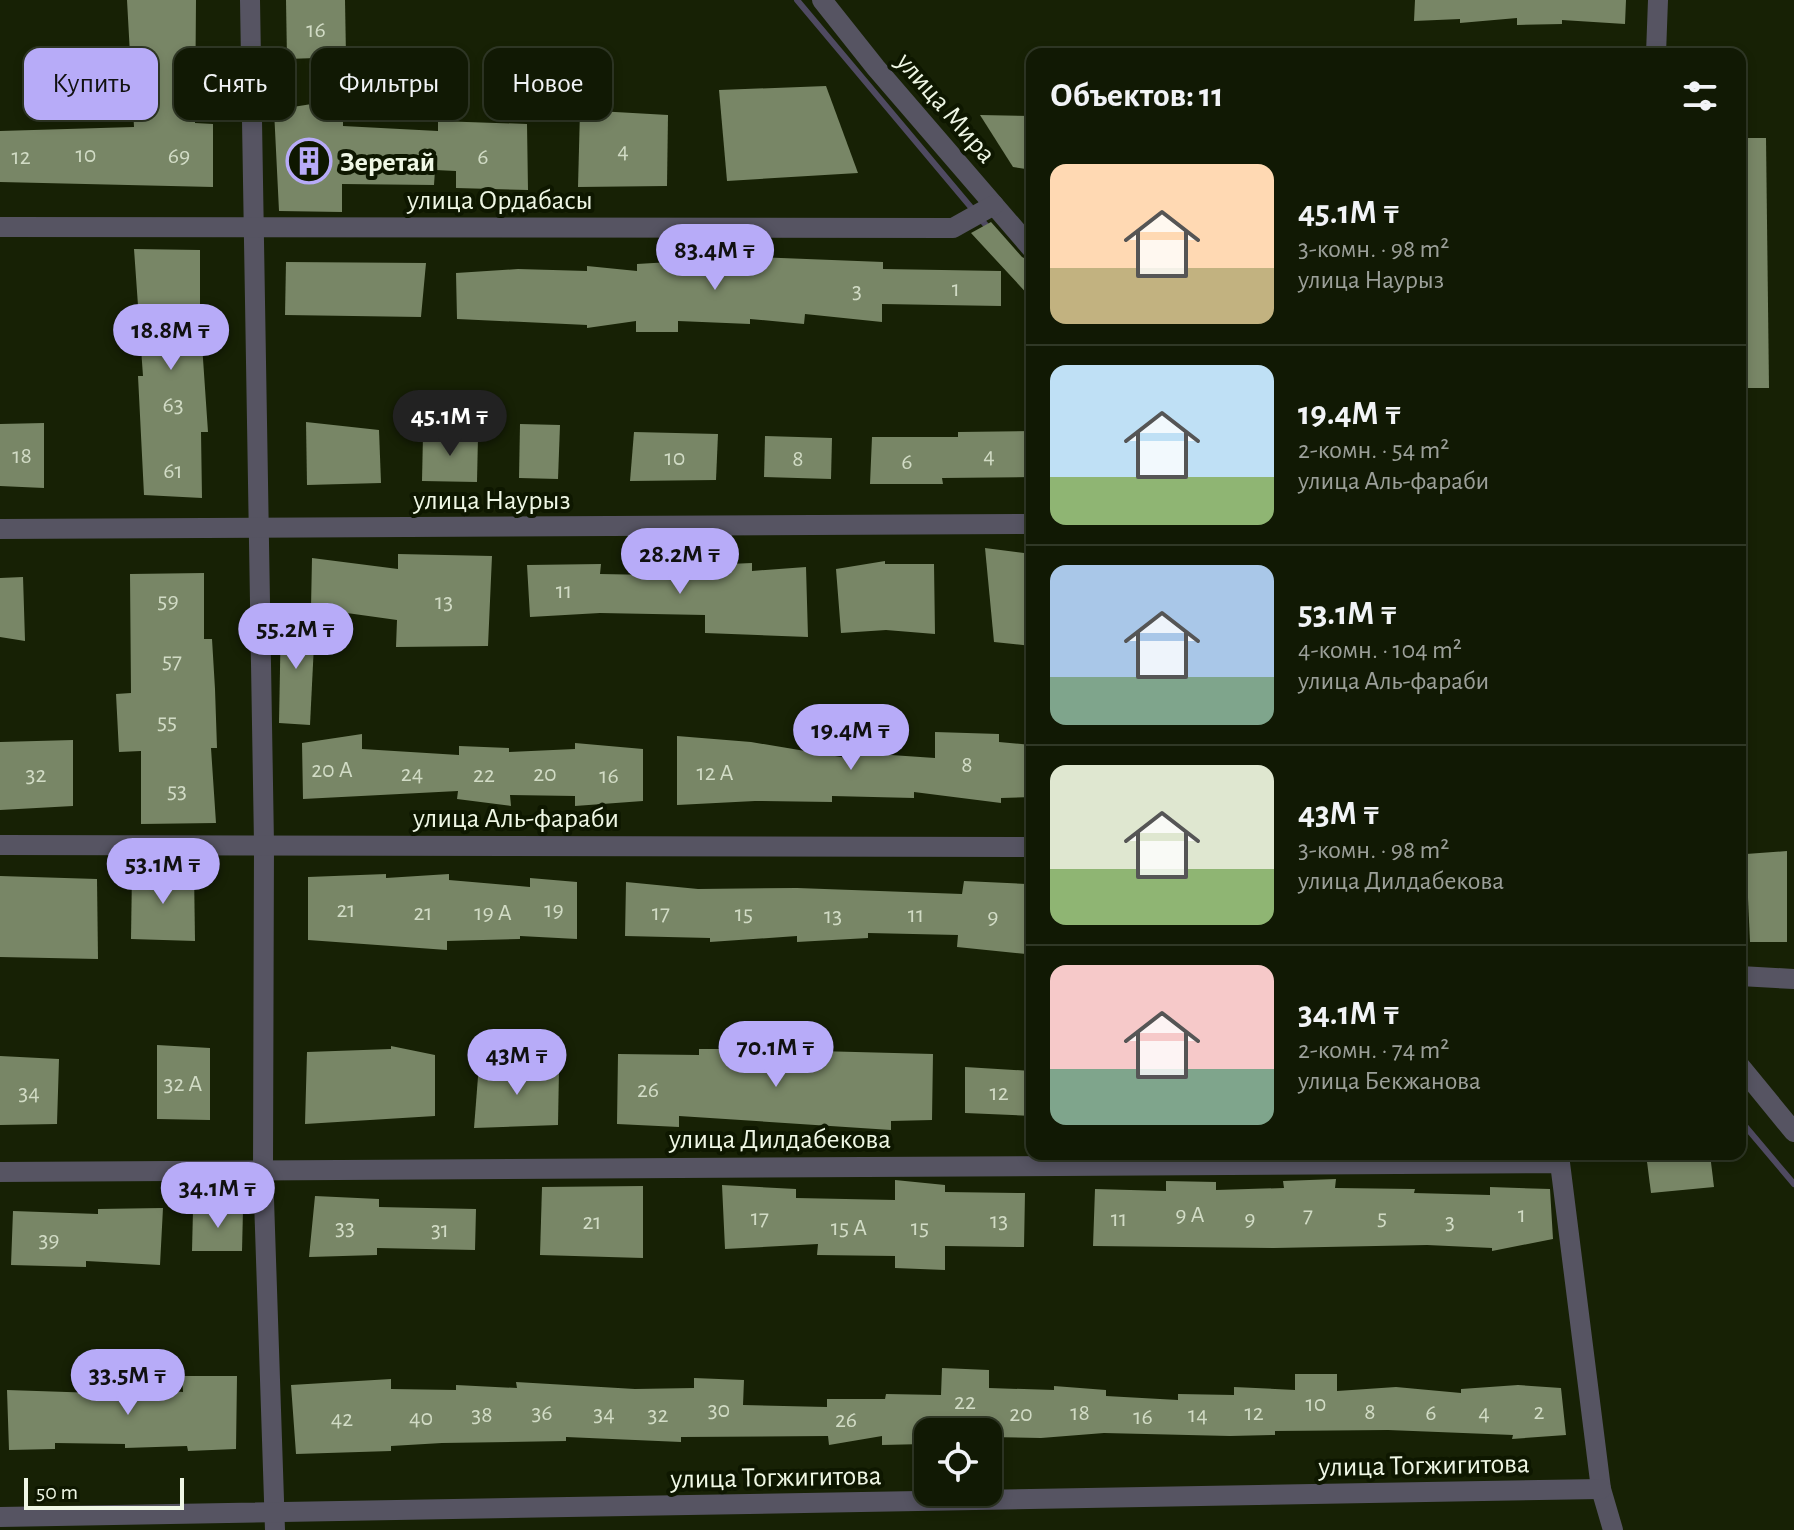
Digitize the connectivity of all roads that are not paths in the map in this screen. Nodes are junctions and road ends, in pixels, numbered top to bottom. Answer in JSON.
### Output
{"nodes":[{"id":1,"x":250,"y":0,"type":"edge"},
{"id":2,"x":822,"y":0,"type":"edge"},
{"id":3,"x":1658,"y":0,"type":"edge"},
{"id":4,"x":1656,"y":48,"type":"edge"},
{"id":5,"x":994,"y":205,"type":"junction"},
{"id":6,"x":0,"y":227,"type":"edge"},
{"id":7,"x":254,"y":227,"type":"junction"},
{"id":8,"x":1026,"y":242,"type":"edge"},
{"id":9,"x":1026,"y":524,"type":"edge"},
{"id":10,"x":258,"y":528,"type":"junction"},
{"id":11,"x":0,"y":529,"type":"edge"},
{"id":12,"x":264,"y":844,"type":"junction"},
{"id":13,"x":0,"y":845,"type":"edge"},
{"id":14,"x":1026,"y":847,"type":"edge"},
{"id":15,"x":1746,"y":976,"type":"edge"},
{"id":16,"x":1794,"y":979,"type":"edge"},
{"id":17,"x":1746,"y":1073,"type":"edge"},
{"id":18,"x":1794,"y":1132,"type":"edge"},
{"id":19,"x":263,"y":1169,"type":"junction"},
{"id":20,"x":0,"y":1172,"type":"edge"},
{"id":21,"x":1601,"y":1489,"type":"junction"},
{"id":22,"x":0,"y":1517,"type":"edge"},
{"id":23,"x":274,"y":1521,"type":"edge"},
{"id":24,"x":1613,"y":1530,"type":"edge"}],
"edges":[{"from":1,"to":7,"type":"street"},
{"from":2,"to":5,"type":"street","name":"улица Мира"},
{"from":3,"to":4,"type":"street"},
{"from":5,"to":7,"type":"street","name":"улица Ордабасы"},
{"from":5,"to":8,"type":"street","name":"улица Мира"},
{"from":6,"to":7,"type":"street","name":"улица Ордабасы"},
{"from":7,"to":10,"type":"street"},
{"from":9,"to":10,"type":"street","name":"улица Наурыз"},
{"from":10,"to":11,"type":"street","name":"улица Наурыз"},
{"from":10,"to":12,"type":"street"},
{"from":12,"to":13,"type":"street","name":"улица Аль-фараби"},
{"from":12,"to":14,"type":"street","name":"улица Аль-фараби"},
{"from":12,"to":19,"type":"street"},
{"from":15,"to":16,"type":"street"},
{"from":17,"to":18,"type":"street"},
{"from":19,"to":20,"type":"street","name":"улица Дилдабекова"},
{"from":19,"to":21,"type":"street","name":"улица Дилдабекова"},
{"from":19,"to":23,"type":"street"},
{"from":21,"to":23,"type":"street","name":"улица Тогжигитова"},
{"from":21,"to":24,"type":"street"},
{"from":22,"to":23,"type":"street","name":"улица Тогжигитова"}]}
